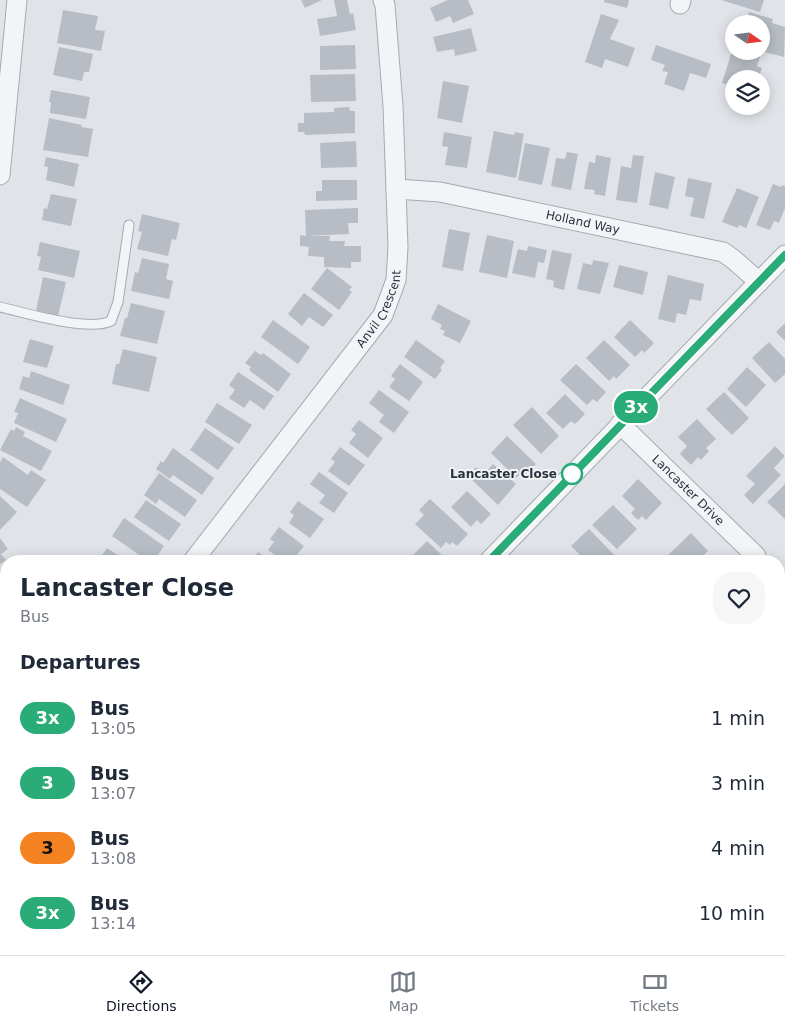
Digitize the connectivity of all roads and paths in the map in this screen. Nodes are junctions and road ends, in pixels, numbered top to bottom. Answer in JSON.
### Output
{"nodes":[{"id":1,"x":17,"y":0,"type":"edge"},
{"id":2,"x":383,"y":0,"type":"edge"},
{"id":3,"x":1,"y":163,"type":"edge"},
{"id":4,"x":396,"y":189,"type":"junction"},
{"id":5,"x":130,"y":225,"type":"dead end"},
{"id":6,"x":785,"y":255,"type":"edge"},
{"id":7,"x":759,"y":282,"type":"junction"},
{"id":8,"x":0,"y":307,"type":"edge"},
{"id":9,"x":620,"y":424,"type":"junction"},
{"id":10,"x":198,"y":555,"type":"edge"},
{"id":11,"x":495,"y":555,"type":"edge"},
{"id":12,"x":755,"y":555,"type":"edge"}],
"edges":[{"from":1,"to":3,"type":"street"},
{"from":2,"to":4,"type":"street","name":"Anvil Crescent"},
{"from":4,"to":7,"type":"street","name":"Holland Way"},
{"from":4,"to":10,"type":"street","name":"Anvil Crescent"},
{"from":5,"to":8,"type":"lane"},
{"from":6,"to":7,"type":"street"},
{"from":7,"to":9,"type":"street"},
{"from":9,"to":11,"type":"street"},
{"from":9,"to":12,"type":"street","name":"Lancaster Drive"}]}
